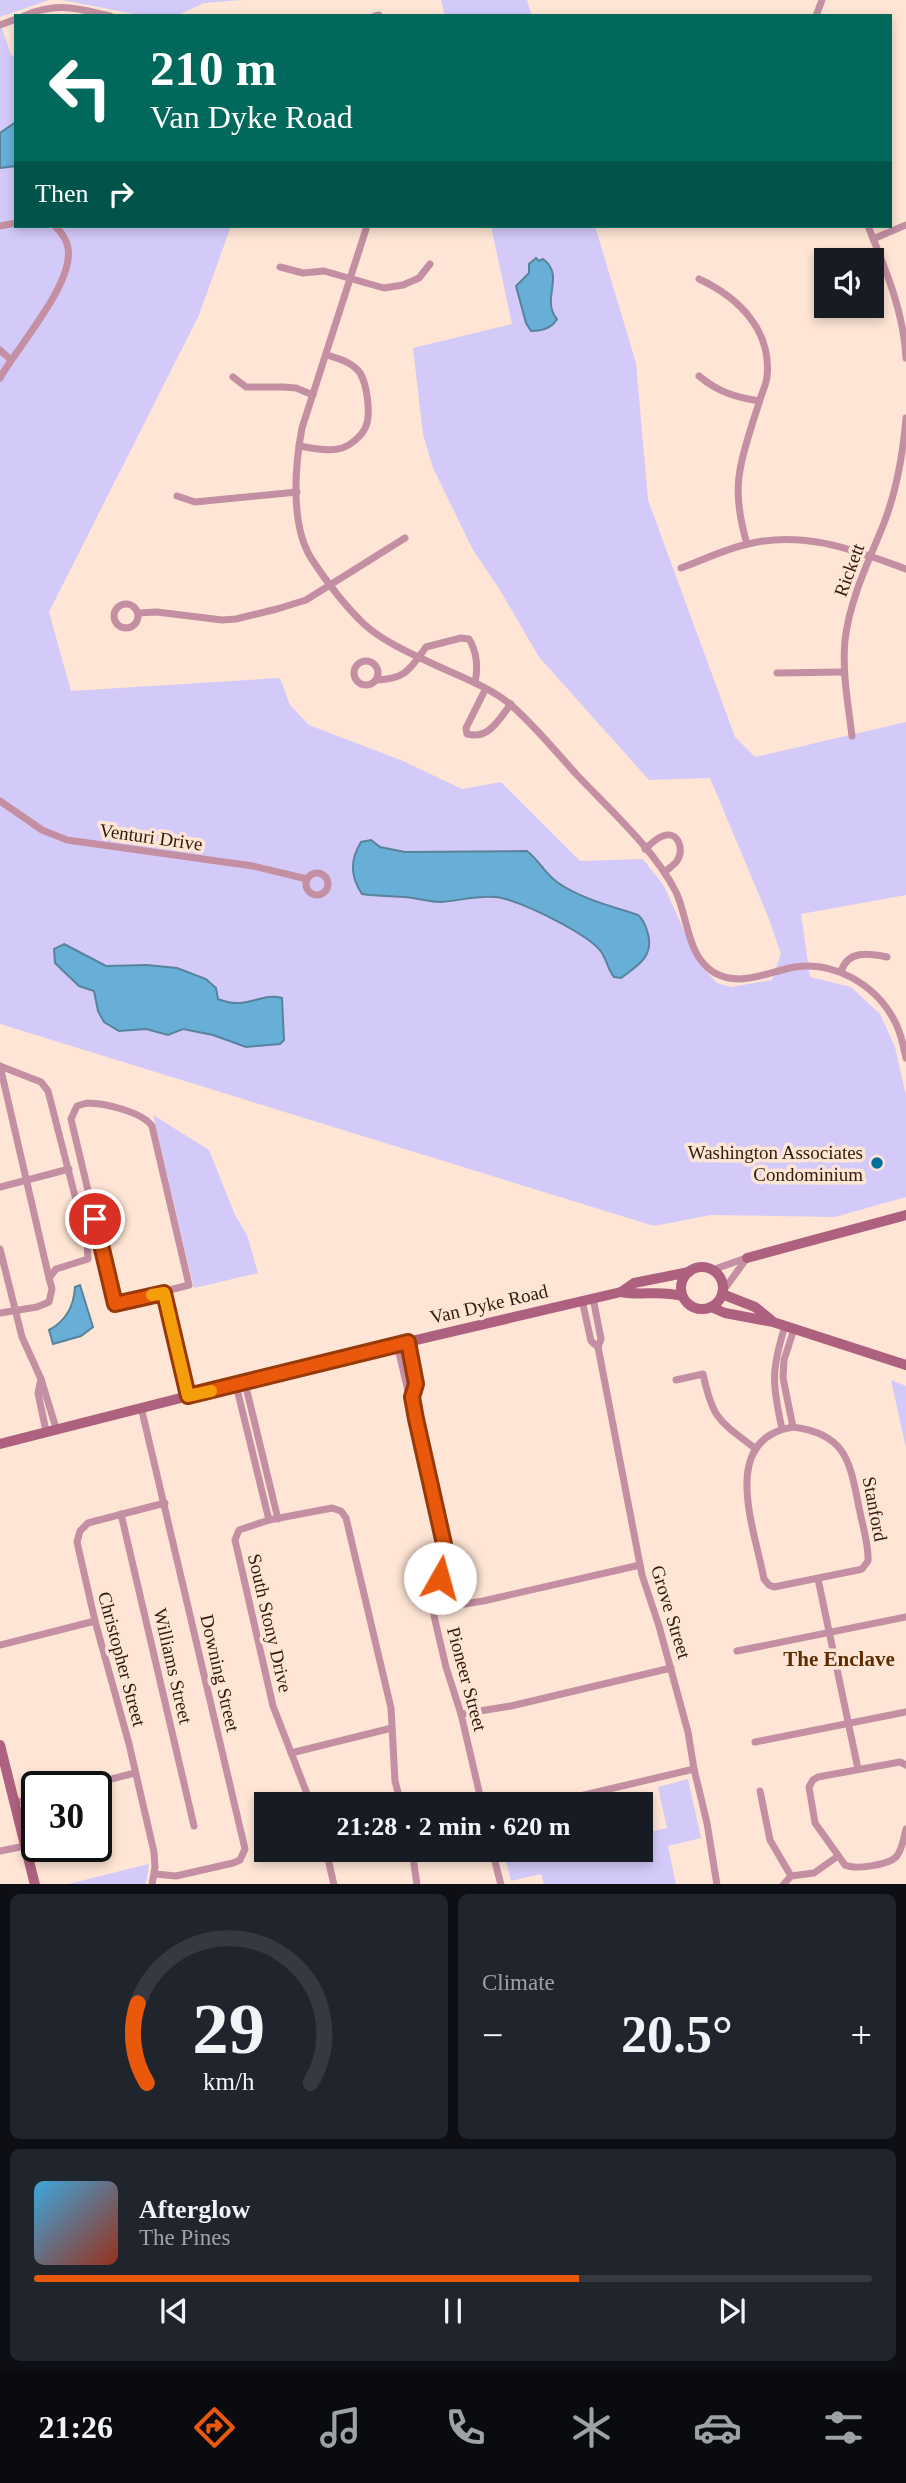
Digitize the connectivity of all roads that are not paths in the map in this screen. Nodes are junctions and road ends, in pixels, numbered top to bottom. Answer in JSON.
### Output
{"nodes":[{"id":1,"x":28,"y":14,"type":"edge"},
{"id":2,"x":101,"y":14,"type":"edge"},
{"id":3,"x":906,"y":225,"type":"edge"},
{"id":4,"x":57,"y":228,"type":"edge"},
{"id":5,"x":366,"y":228,"type":"edge"},
{"id":6,"x":869,"y":228,"type":"edge"},
{"id":7,"x":873,"y":239,"type":"junction"},
{"id":8,"x":430,"y":264,"type":"dead end"},
{"id":9,"x":280,"y":267,"type":"dead end"},
{"id":10,"x":351,"y":278,"type":"junction"},
{"id":11,"x":699,"y":279,"type":"dead end"},
{"id":12,"x":0,"y":350,"type":"edge"},
{"id":13,"x":906,"y":350,"type":"edge"},
{"id":14,"x":327,"y":355,"type":"junction"},
{"id":15,"x":906,"y":358,"type":"edge"},
{"id":16,"x":10,"y":359,"type":"junction"},
{"id":17,"x":699,"y":376,"type":"dead end"},
{"id":18,"x":233,"y":377,"type":"dead end"},
{"id":19,"x":0,"y":378,"type":"edge"},
{"id":20,"x":313,"y":395,"type":"junction"},
{"id":21,"x":759,"y":401,"type":"junction"},
{"id":22,"x":906,"y":418,"type":"edge"},
{"id":23,"x":299,"y":446,"type":"junction"},
{"id":24,"x":297,"y":492,"type":"junction"},
{"id":25,"x":177,"y":496,"type":"dead end"},
{"id":26,"x":405,"y":538,"type":"dead end"},
{"id":27,"x":747,"y":544,"type":"junction"},
{"id":28,"x":871,"y":556,"type":"junction"},
{"id":29,"x":681,"y":568,"type":"dead end"},
{"id":30,"x":906,"y":569,"type":"edge"},
{"id":31,"x":330,"y":586,"type":"junction"},
{"id":32,"x":138,"y":613,"type":"dead end"},
{"id":33,"x":419,"y":657,"type":"junction"},
{"id":34,"x":844,"y":672,"type":"junction"},
{"id":35,"x":777,"y":673,"type":"dead end"},
{"id":36,"x":377,"y":680,"type":"dead end"},
{"id":37,"x":475,"y":683,"type":"junction"},
{"id":38,"x":485,"y":690,"type":"junction"},
{"id":39,"x":511,"y":704,"type":"junction"},
{"id":40,"x":852,"y":736,"type":"dead end"},
{"id":41,"x":0,"y":801,"type":"edge"},
{"id":42,"x":645,"y":849,"type":"junction"},
{"id":43,"x":664,"y":872,"type":"junction"},
{"id":44,"x":307,"y":879,"type":"dead end"},
{"id":45,"x":887,"y":957,"type":"dead end"},
{"id":46,"x":841,"y":972,"type":"junction"},
{"id":47,"x":906,"y":1058,"type":"edge"},
{"id":48,"x":0,"y":1066,"type":"edge"},
{"id":49,"x":69,"y":1169,"type":"junction"},
{"id":50,"x":26,"y":1180,"type":"junction"},
{"id":51,"x":0,"y":1187,"type":"edge"},
{"id":52,"x":906,"y":1215,"type":"edge"},
{"id":53,"x":0,"y":1249,"type":"edge"},
{"id":54,"x":104,"y":1256,"type":"junction"},
{"id":55,"x":747,"y":1258,"type":"junction"},
{"id":56,"x":88,"y":1259,"type":"junction"},
{"id":57,"x":712,"y":1270,"type":"junction"},
{"id":58,"x":689,"y":1272,"type":"junction"},
{"id":59,"x":49,"y":1278,"type":"junction"},
{"id":60,"x":621,"y":1292,"type":"junction"},
{"id":61,"x":722,"y":1292,"type":"junction"},
{"id":62,"x":164,"y":1293,"type":"junction"},
{"id":63,"x":682,"y":1296,"type":"junction"},
{"id":64,"x":588,"y":1299,"type":"junction"},
{"id":65,"x":711,"y":1307,"type":"junction"},
{"id":66,"x":15,"y":1311,"type":"junction"},
{"id":67,"x":0,"y":1313,"type":"edge"},
{"id":68,"x":784,"y":1326,"type":"junction"},
{"id":69,"x":402,"y":1343,"type":"junction"},
{"id":70,"x":906,"y":1365,"type":"edge"},
{"id":71,"x":676,"y":1380,"type":"dead end"},
{"id":72,"x":240,"y":1384,"type":"junction"},
{"id":73,"x":188,"y":1396,"type":"junction"},
{"id":74,"x":412,"y":1397,"type":"junction"},
{"id":75,"x":141,"y":1407,"type":"junction"},
{"id":76,"x":793,"y":1427,"type":"junction"},
{"id":77,"x":782,"y":1429,"type":"junction"},
{"id":78,"x":51,"y":1430,"type":"junction"},
{"id":79,"x":0,"y":1444,"type":"edge"},
{"id":80,"x":756,"y":1449,"type":"junction"},
{"id":81,"x":165,"y":1503,"type":"junction"},
{"id":82,"x":121,"y":1514,"type":"junction"},
{"id":83,"x":278,"y":1519,"type":"junction"},
{"id":84,"x":269,"y":1520,"type":"junction"},
{"id":85,"x":640,"y":1565,"type":"junction"},
{"id":86,"x":818,"y":1579,"type":"junction"},
{"id":87,"x":435,"y":1604,"type":"junction"},
{"id":88,"x":906,"y":1617,"type":"edge"},
{"id":89,"x":95,"y":1621,"type":"junction"},
{"id":90,"x":830,"y":1632,"type":"junction"},
{"id":91,"x":0,"y":1645,"type":"edge"},
{"id":92,"x":737,"y":1651,"type":"dead end"},
{"id":93,"x":671,"y":1668,"type":"junction"},
{"id":94,"x":906,"y":1712,"type":"edge"},
{"id":95,"x":461,"y":1714,"type":"junction"},
{"id":96,"x":848,"y":1723,"type":"junction"},
{"id":97,"x":392,"y":1728,"type":"junction"},
{"id":98,"x":755,"y":1742,"type":"dead end"},
{"id":99,"x":0,"y":1745,"type":"edge"},
{"id":100,"x":291,"y":1753,"type":"junction"},
{"id":101,"x":906,"y":1765,"type":"edge"},
{"id":102,"x":694,"y":1769,"type":"junction"},
{"id":103,"x":858,"y":1769,"type":"junction"},
{"id":104,"x":135,"y":1773,"type":"junction"},
{"id":105,"x":112,"y":1779,"type":"edge"},
{"id":106,"x":760,"y":1791,"type":"dead end"},
{"id":107,"x":306,"y":1792,"type":"edge"},
{"id":108,"x":398,"y":1792,"type":"edge"},
{"id":109,"x":479,"y":1792,"type":"edge"},
{"id":110,"x":597,"y":1792,"type":"edge"},
{"id":111,"x":21,"y":1801,"type":"edge"},
{"id":112,"x":15,"y":1803,"type":"junction"},
{"id":113,"x":194,"y":1826,"type":"dead end"},
{"id":114,"x":21,"y":1829,"type":"edge"},
{"id":115,"x":906,"y":1831,"type":"edge"},
{"id":116,"x":21,"y":1847,"type":"edge"},
{"id":117,"x":0,"y":1851,"type":"edge"},
{"id":118,"x":838,"y":1856,"type":"junction"},
{"id":119,"x":29,"y":1862,"type":"edge"},
{"id":120,"x":329,"y":1862,"type":"edge"},
{"id":121,"x":414,"y":1862,"type":"edge"},
{"id":122,"x":495,"y":1862,"type":"edge"},
{"id":123,"x":155,"y":1874,"type":"junction"},
{"id":124,"x":791,"y":1876,"type":"junction"},
{"id":125,"x":34,"y":1884,"type":"edge"},
{"id":126,"x":152,"y":1884,"type":"edge"},
{"id":127,"x":334,"y":1884,"type":"edge"},
{"id":128,"x":417,"y":1884,"type":"edge"},
{"id":129,"x":501,"y":1884,"type":"edge"},
{"id":130,"x":717,"y":1884,"type":"edge"},
{"id":131,"x":784,"y":1884,"type":"edge"}],
"edges":[{"from":1,"to":2,"type":"street"},
{"from":3,"to":7,"type":"street"},
{"from":4,"to":16,"type":"street"},
{"from":5,"to":10,"type":"street"},
{"from":6,"to":7,"type":"street"},
{"from":7,"to":13,"type":"street"},
{"from":8,"to":10,"type":"street"},
{"from":9,"to":10,"type":"street"},
{"from":10,"to":14,"type":"street"},
{"from":11,"to":21,"type":"street"},
{"from":12,"to":16,"type":"street"},
{"from":13,"to":15,"type":"street"},
{"from":14,"to":20,"type":"street"},
{"from":14,"to":23,"type":"street"},
{"from":16,"to":19,"type":"street"},
{"from":17,"to":21,"type":"street"},
{"from":18,"to":20,"type":"street"},
{"from":20,"to":23,"type":"street"},
{"from":21,"to":27,"type":"street"},
{"from":22,"to":28,"type":"street","name":"Rickett"},
{"from":23,"to":24,"type":"street"},
{"from":24,"to":25,"type":"street"},
{"from":24,"to":31,"type":"street"},
{"from":26,"to":31,"type":"street"},
{"from":27,"to":28,"type":"street"},
{"from":27,"to":29,"type":"street"},
{"from":28,"to":30,"type":"street"},
{"from":28,"to":34,"type":"street","name":"Rickett"},
{"from":31,"to":32,"type":"street"},
{"from":31,"to":33,"type":"street"},
{"from":33,"to":36,"type":"street"},
{"from":33,"to":37,"type":"street"},
{"from":33,"to":37,"type":"street"},
{"from":34,"to":35,"type":"street"},
{"from":34,"to":40,"type":"street","name":"Rickett"},
{"from":37,"to":38,"type":"street"},
{"from":38,"to":39,"type":"street"},
{"from":38,"to":39,"type":"street"},
{"from":39,"to":42,"type":"street"},
{"from":41,"to":44,"type":"street","name":"Venturi Drive"},
{"from":42,"to":43,"type":"street"},
{"from":42,"to":43,"type":"street"},
{"from":43,"to":46,"type":"street"},
{"from":45,"to":46,"type":"street"},
{"from":46,"to":47,"type":"street"},
{"from":48,"to":49,"type":"street"},
{"from":48,"to":50,"type":"street"},
{"from":49,"to":50,"type":"street"},
{"from":49,"to":56,"type":"street"},
{"from":50,"to":51,"type":"street"},
{"from":50,"to":59,"type":"street"},
{"from":52,"to":55,"type":"street"},
{"from":53,"to":66,"type":"street"},
{"from":54,"to":56,"type":"street"},
{"from":54,"to":62,"type":"street"},
{"from":54,"to":62,"type":"street"},
{"from":55,"to":57,"type":"street"},
{"from":55,"to":61,"type":"street"},
{"from":56,"to":59,"type":"street"},
{"from":57,"to":58,"type":"street"},
{"from":57,"to":61,"type":"street"},
{"from":58,"to":60,"type":"street","name":"Van Dyke Road"},
{"from":58,"to":63,"type":"street"},
{"from":59,"to":66,"type":"street"},
{"from":60,"to":63,"type":"street","name":"Van Dyke Road"},
{"from":60,"to":64,"type":"street","name":"Van Dyke Road"},
{"from":61,"to":65,"type":"street"},
{"from":61,"to":68,"type":"street"},
{"from":62,"to":73,"type":"street"},
{"from":63,"to":65,"type":"street"},
{"from":64,"to":69,"type":"street","name":"Van Dyke Road"},
{"from":64,"to":85,"type":"street","name":"Grove Street"},
{"from":65,"to":68,"type":"street"},
{"from":66,"to":67,"type":"street"},
{"from":66,"to":78,"type":"street"},
{"from":68,"to":70,"type":"street"},
{"from":68,"to":76,"type":"street"},
{"from":68,"to":77,"type":"street"},
{"from":69,"to":72,"type":"street","name":"Van Dyke Road"},
{"from":69,"to":74,"type":"street","name":"Pioneer Street"},
{"from":69,"to":74,"type":"street","name":"Pioneer Street"},
{"from":71,"to":80,"type":"street"},
{"from":72,"to":73,"type":"street","name":"Van Dyke Road"},
{"from":72,"to":83,"type":"street"},
{"from":72,"to":84,"type":"street"},
{"from":73,"to":75,"type":"street","name":"Van Dyke Road"},
{"from":74,"to":87,"type":"street","name":"Pioneer Street"},
{"from":75,"to":78,"type":"street","name":"Van Dyke Road"},
{"from":75,"to":81,"type":"street","name":"Downing Street"},
{"from":76,"to":77,"type":"street","name":"Stanford"},
{"from":76,"to":86,"type":"street","name":"Stanford"},
{"from":77,"to":80,"type":"street"},
{"from":78,"to":79,"type":"street","name":"Van Dyke Road"},
{"from":80,"to":86,"type":"street"},
{"from":81,"to":82,"type":"street","name":"Christopher Street"},
{"from":81,"to":123,"type":"street","name":"Downing Street"},
{"from":82,"to":89,"type":"street","name":"Christopher Street"},
{"from":82,"to":113,"type":"street","name":"Williams Street"},
{"from":83,"to":84,"type":"street","name":"South Stony Drive"},
{"from":83,"to":97,"type":"street","name":"South Stony Drive"},
{"from":84,"to":100,"type":"street","name":"South Stony Drive"},
{"from":85,"to":87,"type":"street"},
{"from":85,"to":93,"type":"street","name":"Grove Street"},
{"from":86,"to":90,"type":"street"},
{"from":87,"to":95,"type":"street","name":"Pioneer Street"},
{"from":88,"to":90,"type":"street"},
{"from":89,"to":91,"type":"street"},
{"from":89,"to":104,"type":"street","name":"Christopher Street"},
{"from":90,"to":92,"type":"street"},
{"from":90,"to":96,"type":"street"},
{"from":93,"to":95,"type":"street"},
{"from":93,"to":102,"type":"street","name":"Grove Street"},
{"from":94,"to":96,"type":"street"},
{"from":95,"to":109,"type":"street","name":"Pioneer Street"},
{"from":96,"to":98,"type":"street"},
{"from":96,"to":103,"type":"street"},
{"from":97,"to":100,"type":"street"},
{"from":97,"to":108,"type":"street"},
{"from":99,"to":112,"type":"street"},
{"from":100,"to":107,"type":"street","name":"South Stony Drive"},
{"from":101,"to":103,"type":"street"},
{"from":102,"to":110,"type":"street"},
{"from":102,"to":130,"type":"street","name":"Grove Street"},
{"from":103,"to":118,"type":"street"},
{"from":104,"to":105,"type":"street"},
{"from":104,"to":123,"type":"street","name":"Christopher Street"},
{"from":106,"to":124,"type":"street"},
{"from":111,"to":112,"type":"street"},
{"from":112,"to":114,"type":"street"},
{"from":115,"to":118,"type":"street"},
{"from":116,"to":117,"type":"street"},
{"from":118,"to":124,"type":"street"},
{"from":119,"to":125,"type":"street"},
{"from":120,"to":127,"type":"street"},
{"from":121,"to":128,"type":"street"},
{"from":122,"to":129,"type":"street"},
{"from":123,"to":126,"type":"street","name":"Christopher Street"},
{"from":124,"to":131,"type":"street"}]}
